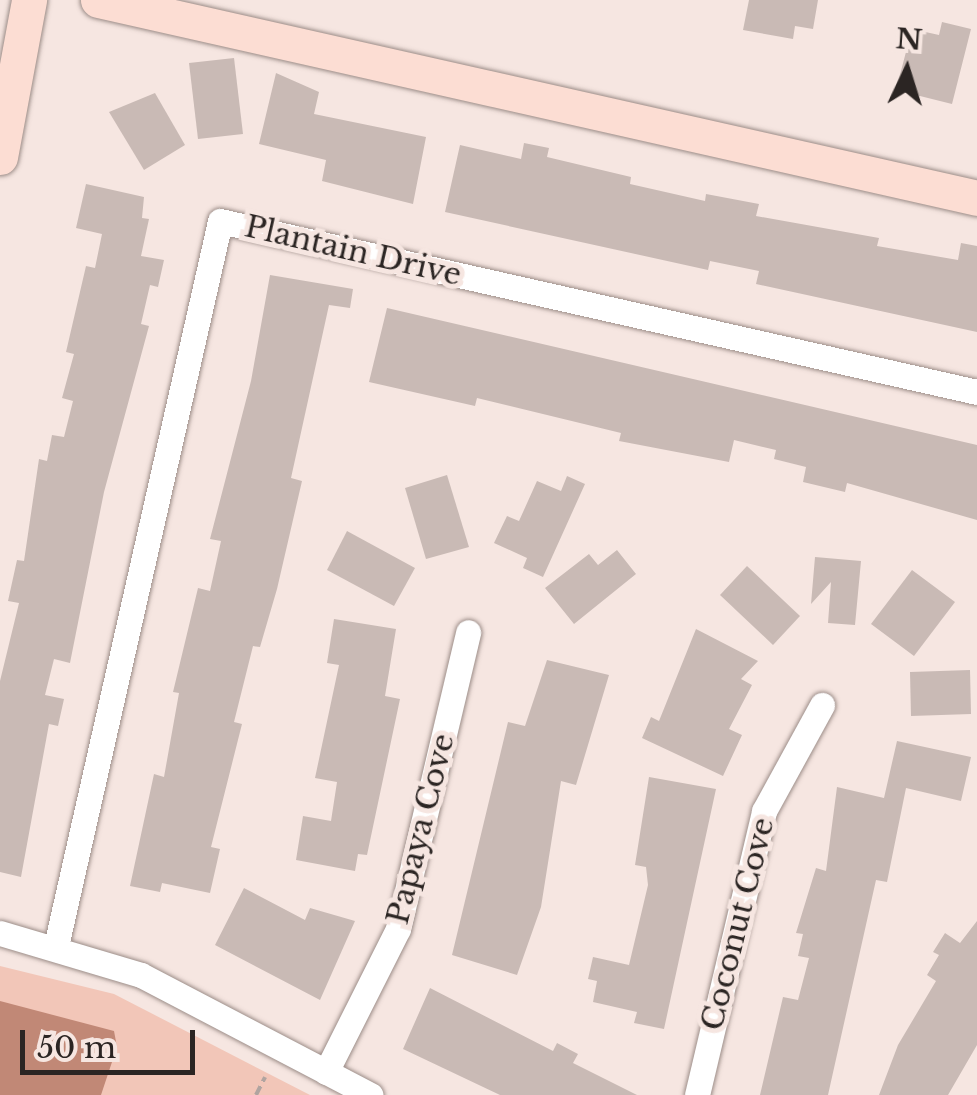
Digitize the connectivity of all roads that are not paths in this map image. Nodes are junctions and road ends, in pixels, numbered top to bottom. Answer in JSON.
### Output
{"nodes":[{"id":1,"x":29,"y":0,"type":"edge"},
{"id":2,"x":98,"y":0,"type":"edge"},
{"id":3,"x":0,"y":157,"type":"edge"},
{"id":4,"x":977,"y":198,"type":"edge"},
{"id":5,"x":977,"y":392,"type":"edge"},
{"id":6,"x":468,"y":632,"type":"dead end"},
{"id":7,"x":822,"y":705,"type":"dead end"},
{"id":8,"x":0,"y":934,"type":"edge"},
{"id":9,"x":56,"y":946,"type":"junction"},
{"id":10,"x":326,"y":1072,"type":"junction"},
{"id":11,"x":371,"y":1095,"type":"edge"},
{"id":12,"x":696,"y":1095,"type":"edge"}],
"edges":[{"from":1,"to":3,"type":"street"},
{"from":2,"to":4,"type":"street"},
{"from":5,"to":9,"type":"street","name":"Plantain Drive"},
{"from":6,"to":10,"type":"street","name":"Papaya Cove"},
{"from":7,"to":12,"type":"street","name":"Coconut Cove"},
{"from":8,"to":9,"type":"street"},
{"from":9,"to":10,"type":"street"},
{"from":10,"to":11,"type":"street"}]}
